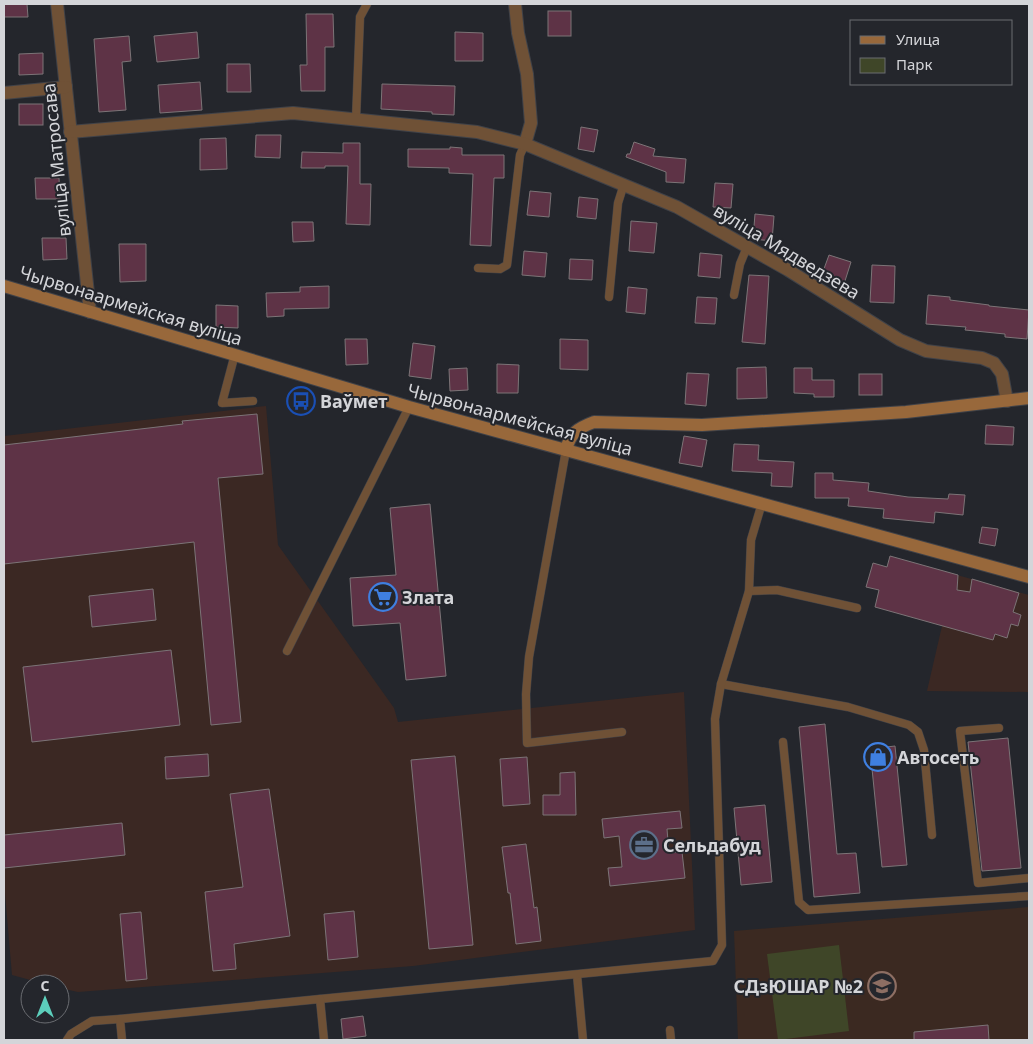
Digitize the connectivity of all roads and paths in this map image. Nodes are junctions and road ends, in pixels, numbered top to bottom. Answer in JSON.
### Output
{"nodes":[{"id":1,"x":57,"y":4,"type":"edge"},
{"id":2,"x":367,"y":4,"type":"edge"},
{"id":3,"x":515,"y":4,"type":"edge"},
{"id":4,"x":66,"y":87,"type":"junction"},
{"id":5,"x":4,"y":93,"type":"edge"},
{"id":6,"x":356,"y":119,"type":"junction"},
{"id":7,"x":70,"y":132,"type":"junction"},
{"id":8,"x":524,"y":144,"type":"junction"},
{"id":9,"x":624,"y":184,"type":"junction"},
{"id":10,"x":747,"y":247,"type":"junction"},
{"id":11,"x":478,"y":268,"type":"dead end"},
{"id":12,"x":4,"y":286,"type":"edge"},
{"id":13,"x":734,"y":294,"type":"dead end"},
{"id":14,"x":609,"y":297,"type":"dead end"},
{"id":15,"x":90,"y":312,"type":"junction"},
{"id":16,"x":235,"y":354,"type":"junction"},
{"id":17,"x":1029,"y":398,"type":"edge"},
{"id":18,"x":253,"y":401,"type":"dead end"},
{"id":19,"x":1007,"y":401,"type":"junction"},
{"id":20,"x":409,"y":407,"type":"junction"},
{"id":21,"x":566,"y":450,"type":"junction"},
{"id":22,"x":762,"y":503,"type":"junction"},
{"id":23,"x":1029,"y":577,"type":"edge"},
{"id":24,"x":748,"y":591,"type":"junction"},
{"id":25,"x":857,"y":608,"type":"dead end"},
{"id":26,"x":287,"y":651,"type":"dead end"},
{"id":27,"x":721,"y":684,"type":"junction"},
{"id":28,"x":999,"y":728,"type":"dead end"},
{"id":29,"x":622,"y":732,"type":"dead end"},
{"id":30,"x":783,"y":742,"type":"dead end"},
{"id":31,"x":932,"y":835,"type":"dead end"},
{"id":32,"x":1029,"y":878,"type":"edge"},
{"id":33,"x":1029,"y":896,"type":"edge"},
{"id":34,"x":577,"y":975,"type":"junction"},
{"id":35,"x":320,"y":999,"type":"junction"},
{"id":36,"x":120,"y":1019,"type":"junction"},
{"id":37,"x":670,"y":1030,"type":"dead end"},
{"id":38,"x":67,"y":1040,"type":"edge"},
{"id":39,"x":122,"y":1040,"type":"edge"},
{"id":40,"x":324,"y":1040,"type":"edge"},
{"id":41,"x":583,"y":1040,"type":"edge"},
{"id":42,"x":671,"y":1040,"type":"edge"}],
"edges":[{"from":1,"to":4,"type":"street","name":"вуліца Матросава"},
{"from":2,"to":6,"type":"lane"},
{"from":3,"to":8,"type":"street"},
{"from":4,"to":5,"type":"street"},
{"from":4,"to":7,"type":"street","name":"вуліца Матросава"},
{"from":6,"to":7,"type":"street","name":"вуліца Мядведзева"},
{"from":6,"to":8,"type":"street","name":"вуліца Мядведзева"},
{"from":7,"to":15,"type":"street","name":"вуліца Матросава"},
{"from":8,"to":9,"type":"street","name":"вуліца Мядведзева"},
{"from":8,"to":11,"type":"lane"},
{"from":9,"to":10,"type":"street","name":"вуліца Мядведзева"},
{"from":9,"to":14,"type":"lane"},
{"from":10,"to":13,"type":"lane"},
{"from":10,"to":19,"type":"street","name":"вуліца Мядведзева"},
{"from":12,"to":15,"type":"street","name":"Чырвонаармейская вуліца"},
{"from":15,"to":16,"type":"street","name":"Чырвонаармейская вуліца"},
{"from":16,"to":18,"type":"lane"},
{"from":16,"to":20,"type":"street","name":"Чырвонаармейская вуліца"},
{"from":17,"to":19,"type":"street"},
{"from":19,"to":21,"type":"street"},
{"from":20,"to":21,"type":"street","name":"Чырвонаармейская вуліца"},
{"from":20,"to":26,"type":"lane"},
{"from":21,"to":22,"type":"street","name":"Чырвонаармейская вуліца"},
{"from":21,"to":29,"type":"lane"},
{"from":22,"to":23,"type":"street","name":"Чырвонаармейская вуліца"},
{"from":22,"to":24,"type":"lane"},
{"from":24,"to":25,"type":"lane"},
{"from":24,"to":27,"type":"lane"},
{"from":27,"to":31,"type":"lane"},
{"from":27,"to":34,"type":"lane"},
{"from":28,"to":32,"type":"lane"},
{"from":30,"to":33,"type":"lane"},
{"from":34,"to":35,"type":"lane"},
{"from":34,"to":41,"type":"lane"},
{"from":35,"to":36,"type":"lane"},
{"from":35,"to":40,"type":"lane"},
{"from":36,"to":38,"type":"lane"},
{"from":36,"to":39,"type":"lane"},
{"from":37,"to":42,"type":"lane"}]}
